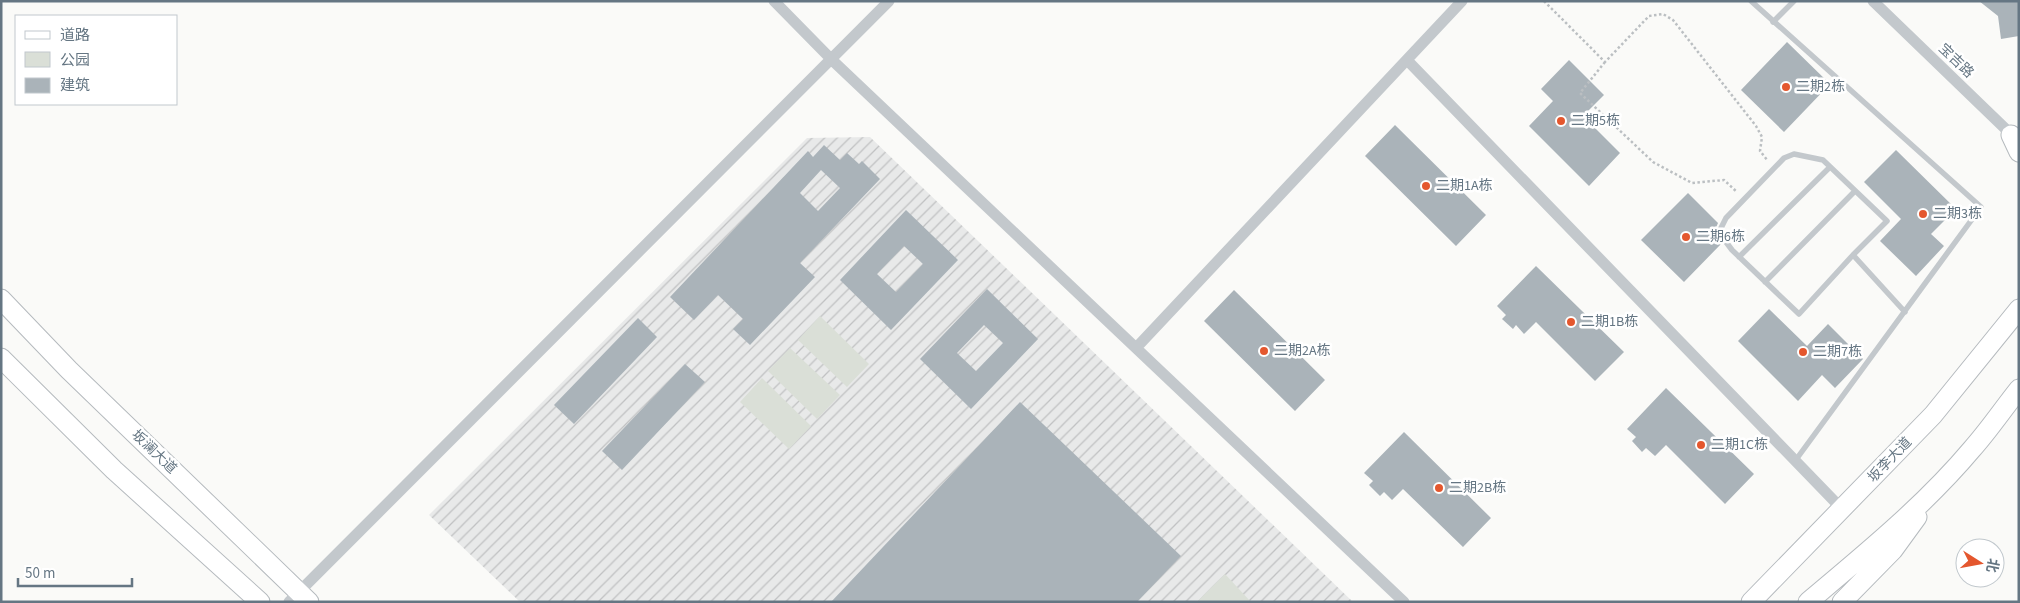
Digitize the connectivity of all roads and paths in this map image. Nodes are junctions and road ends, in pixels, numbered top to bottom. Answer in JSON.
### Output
{"nodes":[{"id":1,"x":774,"y":1,"type":"edge"},
{"id":2,"x":889,"y":1,"type":"edge"},
{"id":3,"x":1462,"y":1,"type":"edge"},
{"id":4,"x":1544,"y":1,"type":"edge"},
{"id":5,"x":1751,"y":1,"type":"edge"},
{"id":6,"x":1794,"y":1,"type":"edge"},
{"id":7,"x":1873,"y":1,"type":"edge"},
{"id":8,"x":1773,"y":22,"type":"junction"},
{"id":9,"x":832,"y":60,"type":"junction"},
{"id":10,"x":1406,"y":60,"type":"junction"},
{"id":11,"x":1605,"y":62,"type":"junction"},
{"id":12,"x":2017,"y":142,"type":"edge"},
{"id":13,"x":1830,"y":167,"type":"junction"},
{"id":14,"x":1773,"y":169,"type":"junction"},
{"id":15,"x":1854,"y":191,"type":"junction"},
{"id":16,"x":1744,"y":199,"type":"junction"},
{"id":17,"x":1853,"y":255,"type":"junction"},
{"id":18,"x":1739,"y":256,"type":"junction"},
{"id":19,"x":1765,"y":282,"type":"junction"},
{"id":20,"x":1,"y":299,"type":"edge"},
{"id":21,"x":2019,"y":308,"type":"edge"},
{"id":22,"x":1905,"y":312,"type":"junction"},
{"id":23,"x":1136,"y":348,"type":"junction"},
{"id":24,"x":1,"y":358,"type":"edge"},
{"id":25,"x":2019,"y":389,"type":"edge"},
{"id":26,"x":1795,"y":461,"type":"junction"},
{"id":27,"x":1934,"y":488,"type":"junction"},
{"id":28,"x":1842,"y":509,"type":"junction"},
{"id":29,"x":298,"y":598,"type":"edge"},
{"id":30,"x":260,"y":602,"type":"edge"},
{"id":31,"x":1404,"y":602,"type":"edge"},
{"id":32,"x":1751,"y":602,"type":"edge"},
{"id":33,"x":1808,"y":602,"type":"edge"},
{"id":34,"x":1842,"y":602,"type":"edge"}],
"edges":[{"from":1,"to":9,"type":"street"},
{"from":2,"to":9,"type":"street"},
{"from":3,"to":10,"type":"street"},
{"from":4,"to":11,"type":"path"},
{"from":5,"to":8,"type":"lane"},
{"from":6,"to":8,"type":"lane"},
{"from":7,"to":12,"type":"street","name":"宝吉路"},
{"from":8,"to":22,"type":"lane"},
{"from":9,"to":23,"type":"street"},
{"from":9,"to":29,"type":"street"},
{"from":10,"to":23,"type":"street"},
{"from":10,"to":26,"type":"street"},
{"from":11,"to":14,"type":"path"},
{"from":11,"to":16,"type":"path"},
{"from":13,"to":14,"type":"lane"},
{"from":13,"to":15,"type":"lane"},
{"from":13,"to":18,"type":"lane"},
{"from":14,"to":16,"type":"lane"},
{"from":15,"to":17,"type":"lane"},
{"from":15,"to":19,"type":"lane"},
{"from":16,"to":18,"type":"lane"},
{"from":17,"to":19,"type":"lane"},
{"from":17,"to":22,"type":"lane"},
{"from":18,"to":19,"type":"lane"},
{"from":20,"to":29,"type":"main road","name":"坂澜大道"},
{"from":21,"to":28,"type":"main road","name":"坂李大道"},
{"from":22,"to":26,"type":"lane"},
{"from":23,"to":31,"type":"street"},
{"from":24,"to":30,"type":"main road"},
{"from":25,"to":27,"type":"main road"},
{"from":26,"to":28,"type":"street"},
{"from":27,"to":33,"type":"main road"},
{"from":27,"to":34,"type":"main road"},
{"from":28,"to":32,"type":"main road","name":"坂李大道"}]}
